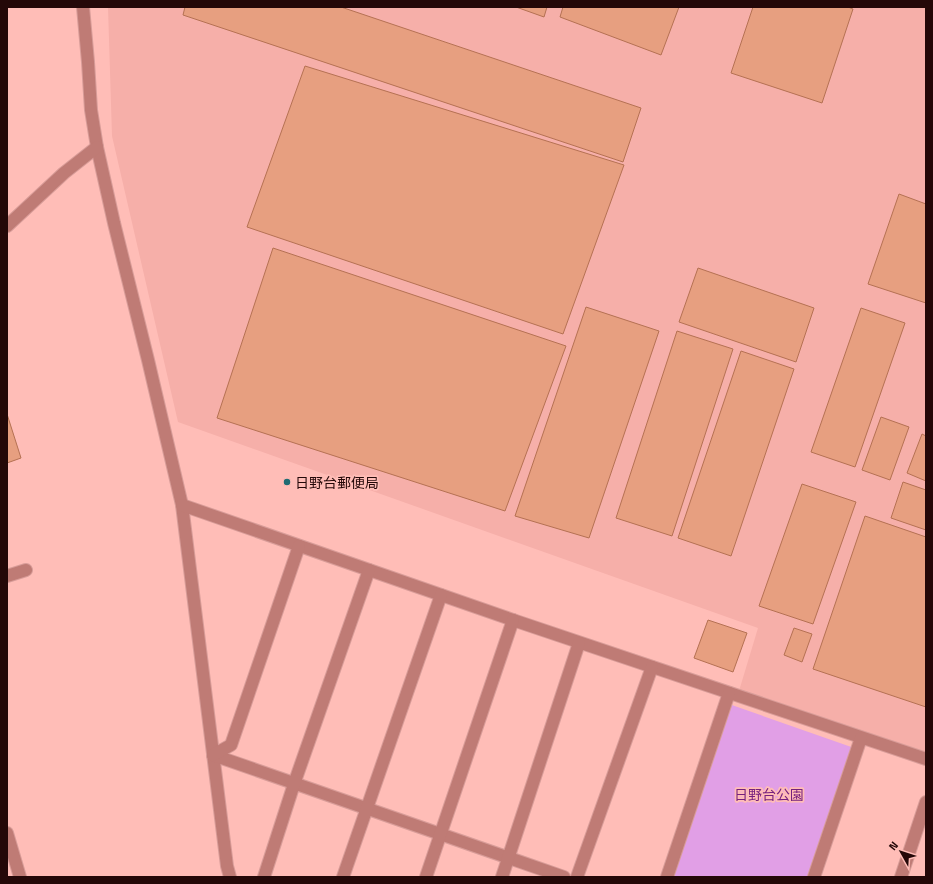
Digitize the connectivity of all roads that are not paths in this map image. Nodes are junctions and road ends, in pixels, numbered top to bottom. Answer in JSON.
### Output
{"nodes":[{"id":1,"x":83,"y":7,"type":"edge"},
{"id":2,"x":97,"y":147,"type":"junction"},
{"id":3,"x":7,"y":226,"type":"edge"},
{"id":4,"x":182,"y":505,"type":"junction"},
{"id":5,"x":299,"y":546,"type":"junction"},
{"id":6,"x":26,"y":570,"type":"dead end"},
{"id":7,"x":369,"y":570,"type":"junction"},
{"id":8,"x":7,"y":576,"type":"edge"},
{"id":9,"x":440,"y":595,"type":"junction"},
{"id":10,"x":513,"y":620,"type":"junction"},
{"id":11,"x":579,"y":643,"type":"junction"},
{"id":12,"x":652,"y":667,"type":"junction"},
{"id":13,"x":729,"y":693,"type":"junction"},
{"id":14,"x":861,"y":738,"type":"junction"},
{"id":15,"x":213,"y":755,"type":"junction"},
{"id":16,"x":926,"y":760,"type":"edge"},
{"id":17,"x":294,"y":784,"type":"junction"},
{"id":18,"x":926,"y":802,"type":"edge"},
{"id":19,"x":367,"y":809,"type":"junction"},
{"id":20,"x":7,"y":833,"type":"edge"},
{"id":21,"x":440,"y":834,"type":"junction"},
{"id":22,"x":508,"y":858,"type":"junction"},
{"id":23,"x":20,"y":877,"type":"edge"},
{"id":24,"x":230,"y":877,"type":"edge"},
{"id":25,"x":264,"y":877,"type":"edge"},
{"id":26,"x":343,"y":877,"type":"edge"},
{"id":27,"x":426,"y":877,"type":"edge"},
{"id":28,"x":502,"y":877,"type":"edge"},
{"id":29,"x":564,"y":877,"type":"edge"},
{"id":30,"x":577,"y":877,"type":"edge"},
{"id":31,"x":667,"y":877,"type":"edge"},
{"id":32,"x":814,"y":877,"type":"edge"},
{"id":33,"x":901,"y":877,"type":"edge"}],
"edges":[{"from":1,"to":2,"type":"street"},
{"from":2,"to":3,"type":"street"},
{"from":2,"to":4,"type":"street"},
{"from":4,"to":5,"type":"street"},
{"from":4,"to":15,"type":"street"},
{"from":5,"to":7,"type":"street"},
{"from":5,"to":15,"type":"street"},
{"from":6,"to":8,"type":"street"},
{"from":7,"to":9,"type":"street"},
{"from":7,"to":17,"type":"street"},
{"from":9,"to":10,"type":"street"},
{"from":9,"to":19,"type":"street"},
{"from":10,"to":11,"type":"street"},
{"from":10,"to":21,"type":"street"},
{"from":11,"to":12,"type":"street"},
{"from":11,"to":22,"type":"street"},
{"from":12,"to":13,"type":"street"},
{"from":12,"to":30,"type":"street"},
{"from":13,"to":14,"type":"street"},
{"from":13,"to":31,"type":"street"},
{"from":14,"to":16,"type":"street"},
{"from":14,"to":32,"type":"street"},
{"from":15,"to":17,"type":"street"},
{"from":15,"to":24,"type":"street"},
{"from":17,"to":19,"type":"street"},
{"from":17,"to":25,"type":"street"},
{"from":18,"to":33,"type":"street"},
{"from":19,"to":21,"type":"street"},
{"from":19,"to":26,"type":"street"},
{"from":20,"to":23,"type":"street"},
{"from":21,"to":22,"type":"street"},
{"from":21,"to":27,"type":"street"},
{"from":22,"to":28,"type":"street"},
{"from":22,"to":29,"type":"street"}]}
